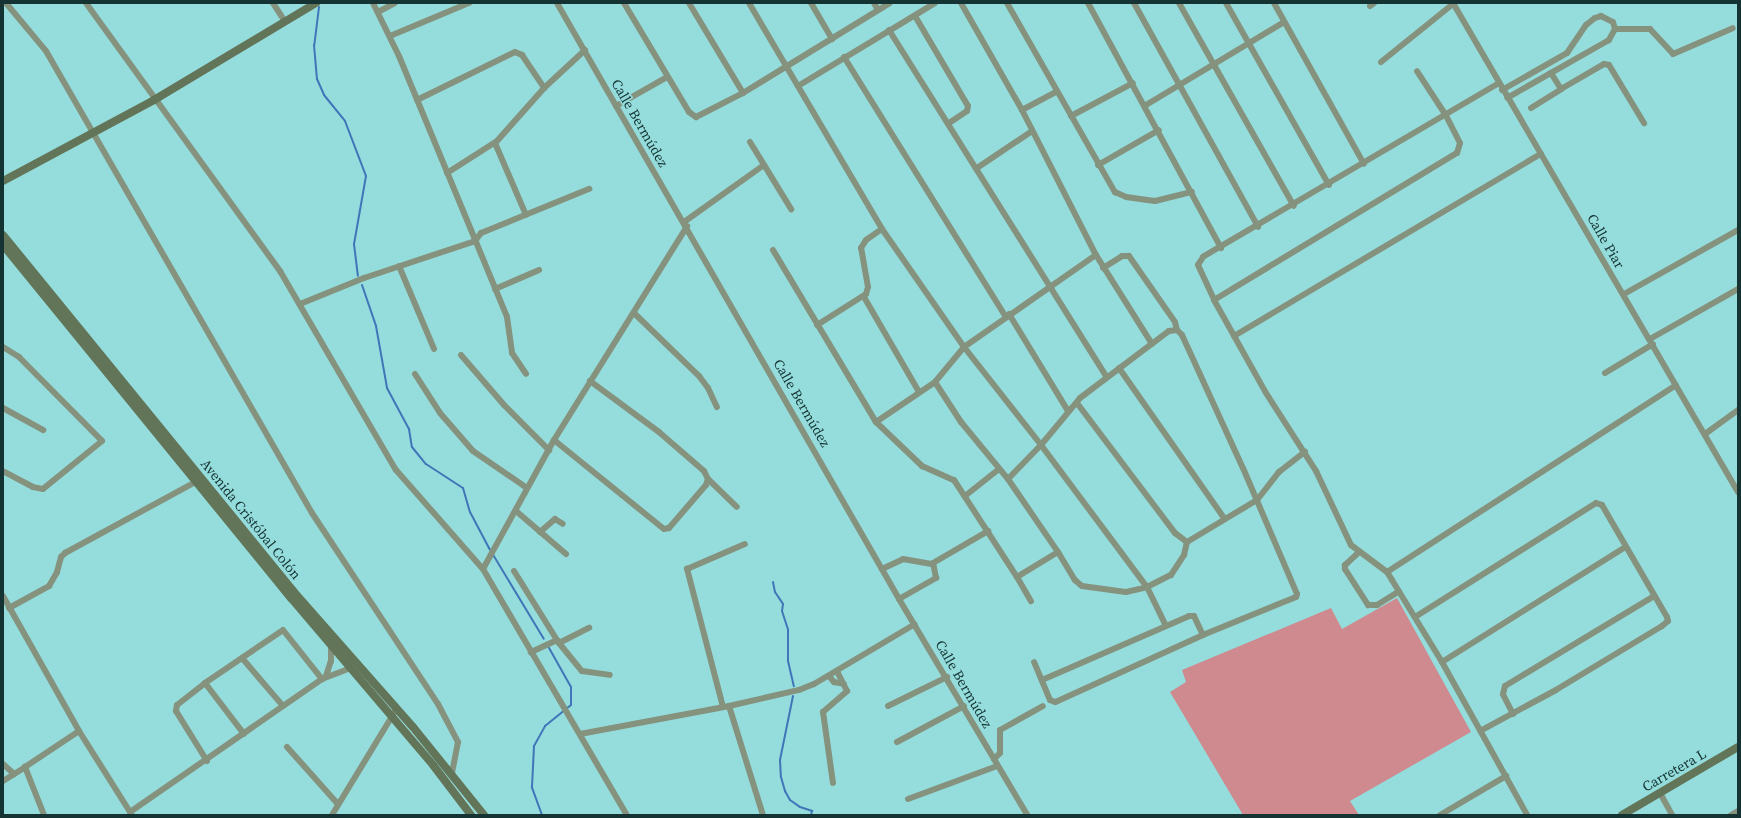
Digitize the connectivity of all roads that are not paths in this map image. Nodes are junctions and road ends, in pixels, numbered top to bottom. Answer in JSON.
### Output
{"nodes":[{"id":1,"x":6,"y":3,"type":"edge"},
{"id":2,"x":86,"y":3,"type":"edge"},
{"id":3,"x":273,"y":3,"type":"edge"},
{"id":4,"x":316,"y":3,"type":"edge"},
{"id":5,"x":373,"y":3,"type":"edge"},
{"id":6,"x":395,"y":3,"type":"edge"},
{"id":7,"x":469,"y":3,"type":"edge"},
{"id":8,"x":557,"y":3,"type":"edge"},
{"id":9,"x":624,"y":3,"type":"edge"},
{"id":10,"x":689,"y":3,"type":"edge"},
{"id":11,"x":749,"y":3,"type":"edge"},
{"id":12,"x":811,"y":3,"type":"edge"},
{"id":13,"x":874,"y":3,"type":"edge"},
{"id":14,"x":890,"y":3,"type":"edge"},
{"id":15,"x":935,"y":3,"type":"edge"},
{"id":16,"x":961,"y":3,"type":"edge"},
{"id":17,"x":1007,"y":3,"type":"edge"},
{"id":18,"x":1088,"y":3,"type":"edge"},
{"id":19,"x":1134,"y":3,"type":"edge"},
{"id":20,"x":1179,"y":3,"type":"edge"},
{"id":21,"x":1226,"y":3,"type":"edge"},
{"id":22,"x":1274,"y":3,"type":"edge"},
{"id":23,"x":1453,"y":3,"type":"edge"},
{"id":24,"x":878,"y":10,"type":"junction"},
{"id":25,"x":378,"y":12,"type":"junction"},
{"id":26,"x":914,"y":16,"type":"junction"},
{"id":27,"x":284,"y":20,"type":"junction"},
{"id":28,"x":1284,"y":22,"type":"junction"},
{"id":29,"x":1733,"y":28,"type":"dead end"},
{"id":30,"x":889,"y":30,"type":"junction"},
{"id":31,"x":1615,"y":30,"type":"junction"},
{"id":32,"x":390,"y":36,"type":"junction"},
{"id":33,"x":832,"y":39,"type":"junction"},
{"id":34,"x":1248,"y":43,"type":"junction"},
{"id":35,"x":585,"y":50,"type":"junction"},
{"id":36,"x":844,"y":57,"type":"junction"},
{"id":37,"x":1381,"y":62,"type":"dead end"},
{"id":38,"x":1214,"y":64,"type":"junction"},
{"id":39,"x":786,"y":66,"type":"junction"},
{"id":40,"x":1417,"y":71,"type":"dead end"},
{"id":41,"x":1551,"y":73,"type":"junction"},
{"id":42,"x":667,"y":77,"type":"junction"},
{"id":43,"x":1133,"y":83,"type":"junction"},
{"id":44,"x":1499,"y":83,"type":"junction"},
{"id":45,"x":1179,"y":85,"type":"junction"},
{"id":46,"x":798,"y":86,"type":"junction"},
{"id":47,"x":544,"y":88,"type":"junction"},
{"id":48,"x":1561,"y":89,"type":"junction"},
{"id":49,"x":1502,"y":90,"type":"junction"},
{"id":50,"x":1056,"y":92,"type":"junction"},
{"id":51,"x":743,"y":93,"type":"junction"},
{"id":52,"x":1507,"y":98,"type":"junction"},
{"id":53,"x":154,"y":100,"type":"junction"},
{"id":54,"x":417,"y":100,"type":"junction"},
{"id":55,"x":1146,"y":105,"type":"junction"},
{"id":56,"x":616,"y":106,"type":"junction"},
{"id":57,"x":1531,"y":108,"type":"dead end"},
{"id":58,"x":1022,"y":110,"type":"junction"},
{"id":59,"x":1445,"y":114,"type":"junction"},
{"id":60,"x":1071,"y":116,"type":"junction"},
{"id":61,"x":949,"y":123,"type":"junction"},
{"id":62,"x":1644,"y":123,"type":"dead end"},
{"id":63,"x":1159,"y":130,"type":"junction"},
{"id":64,"x":94,"y":131,"type":"junction"},
{"id":65,"x":1032,"y":131,"type":"junction"},
{"id":66,"x":750,"y":142,"type":"dead end"},
{"id":67,"x":495,"y":143,"type":"junction"},
{"id":68,"x":1541,"y":154,"type":"junction"},
{"id":69,"x":1364,"y":164,"type":"junction"},
{"id":70,"x":764,"y":165,"type":"junction"},
{"id":71,"x":1098,"y":165,"type":"junction"},
{"id":72,"x":977,"y":168,"type":"junction"},
{"id":73,"x":447,"y":173,"type":"junction"},
{"id":74,"x":3,"y":181,"type":"edge"},
{"id":75,"x":1330,"y":185,"type":"junction"},
{"id":76,"x":589,"y":189,"type":"dead end"},
{"id":77,"x":1192,"y":192,"type":"junction"},
{"id":78,"x":1294,"y":206,"type":"junction"},
{"id":79,"x":791,"y":209,"type":"dead end"},
{"id":80,"x":526,"y":215,"type":"junction"},
{"id":81,"x":685,"y":224,"type":"junction"},
{"id":82,"x":1258,"y":228,"type":"junction"},
{"id":83,"x":882,"y":229,"type":"junction"},
{"id":84,"x":1738,"y":230,"type":"edge"},
{"id":85,"x":3,"y":235,"type":"edge"},
{"id":86,"x":475,"y":241,"type":"junction"},
{"id":87,"x":3,"y":245,"type":"edge"},
{"id":88,"x":1221,"y":248,"type":"junction"},
{"id":89,"x":773,"y":250,"type":"dead end"},
{"id":90,"x":1096,"y":255,"type":"junction"},
{"id":91,"x":399,"y":266,"type":"junction"},
{"id":92,"x":1103,"y":268,"type":"junction"},
{"id":93,"x":540,"y":270,"type":"dead end"},
{"id":94,"x":1051,"y":286,"type":"junction"},
{"id":95,"x":495,"y":289,"type":"junction"},
{"id":96,"x":1738,"y":289,"type":"edge"},
{"id":97,"x":1624,"y":294,"type":"junction"},
{"id":98,"x":864,"y":297,"type":"junction"},
{"id":99,"x":1214,"y":300,"type":"junction"},
{"id":100,"x":300,"y":304,"type":"junction"},
{"id":101,"x":634,"y":313,"type":"junction"},
{"id":102,"x":1007,"y":316,"type":"junction"},
{"id":103,"x":818,"y":325,"type":"junction"},
{"id":104,"x":1177,"y":330,"type":"junction"},
{"id":105,"x":1234,"y":336,"type":"junction"},
{"id":106,"x":1651,"y":342,"type":"junction"},
{"id":107,"x":1152,"y":344,"type":"junction"},
{"id":108,"x":3,"y":347,"type":"edge"},
{"id":109,"x":964,"y":347,"type":"junction"},
{"id":110,"x":434,"y":349,"type":"dead end"},
{"id":111,"x":461,"y":355,"type":"dead end"},
{"id":112,"x":1119,"y":368,"type":"junction"},
{"id":113,"x":1605,"y":373,"type":"dead end"},
{"id":114,"x":415,"y":374,"type":"dead end"},
{"id":115,"x":526,"y":374,"type":"dead end"},
{"id":116,"x":1108,"y":377,"type":"junction"},
{"id":117,"x":590,"y":382,"type":"junction"},
{"id":118,"x":935,"y":382,"type":"junction"},
{"id":119,"x":1676,"y":385,"type":"junction"},
{"id":120,"x":919,"y":392,"type":"junction"},
{"id":121,"x":1077,"y":403,"type":"junction"},
{"id":122,"x":717,"y":407,"type":"dead end"},
{"id":123,"x":3,"y":408,"type":"edge"},
{"id":124,"x":1738,"y":410,"type":"edge"},
{"id":125,"x":1068,"y":411,"type":"junction"},
{"id":126,"x":876,"y":422,"type":"junction"},
{"id":127,"x":43,"y":430,"type":"dead end"},
{"id":128,"x":1705,"y":434,"type":"junction"},
{"id":129,"x":554,"y":440,"type":"junction"},
{"id":130,"x":1041,"y":445,"type":"junction"},
{"id":131,"x":549,"y":450,"type":"junction"},
{"id":132,"x":1304,"y":452,"type":"junction"},
{"id":133,"x":1000,"y":469,"type":"junction"},
{"id":134,"x":3,"y":471,"type":"edge"},
{"id":135,"x":1008,"y":479,"type":"junction"},
{"id":136,"x":199,"y":480,"type":"junction"},
{"id":137,"x":708,"y":480,"type":"junction"},
{"id":138,"x":527,"y":488,"type":"junction"},
{"id":139,"x":1738,"y":492,"type":"edge"},
{"id":140,"x":965,"y":496,"type":"junction"},
{"id":141,"x":1257,"y":500,"type":"junction"},
{"id":142,"x":737,"y":507,"type":"dead end"},
{"id":143,"x":516,"y":511,"type":"junction"},
{"id":144,"x":1224,"y":518,"type":"junction"},
{"id":145,"x":563,"y":524,"type":"dead end"},
{"id":146,"x":988,"y":531,"type":"junction"},
{"id":147,"x":540,"y":532,"type":"junction"},
{"id":148,"x":1187,"y":542,"type":"junction"},
{"id":149,"x":745,"y":544,"type":"dead end"},
{"id":150,"x":1625,"y":547,"type":"junction"},
{"id":151,"x":1058,"y":552,"type":"junction"},
{"id":152,"x":1358,"y":553,"type":"junction"},
{"id":153,"x":566,"y":554,"type":"dead end"},
{"id":154,"x":932,"y":564,"type":"junction"},
{"id":155,"x":483,"y":569,"type":"junction"},
{"id":156,"x":882,"y":569,"type":"junction"},
{"id":157,"x":514,"y":571,"type":"dead end"},
{"id":158,"x":1387,"y":572,"type":"junction"},
{"id":159,"x":1017,"y":578,"type":"junction"},
{"id":160,"x":1147,"y":587,"type":"junction"},
{"id":161,"x":1399,"y":591,"type":"junction"},
{"id":162,"x":3,"y":596,"type":"edge"},
{"id":163,"x":1654,"y":596,"type":"junction"},
{"id":164,"x":899,"y":599,"type":"junction"},
{"id":165,"x":1031,"y":601,"type":"dead end"},
{"id":166,"x":9,"y":608,"type":"junction"},
{"id":167,"x":1416,"y":617,"type":"junction"},
{"id":168,"x":914,"y":624,"type":"junction"},
{"id":169,"x":1166,"y":626,"type":"junction"},
{"id":170,"x":589,"y":628,"type":"dead end"},
{"id":171,"x":1203,"y":635,"type":"junction"},
{"id":172,"x":558,"y":642,"type":"junction"},
{"id":173,"x":331,"y":644,"type":"junction"},
{"id":174,"x":532,"y":652,"type":"junction"},
{"id":175,"x":242,"y":658,"type":"junction"},
{"id":176,"x":1034,"y":662,"type":"dead end"},
{"id":177,"x":1442,"y":662,"type":"junction"},
{"id":178,"x":350,"y":668,"type":"junction"},
{"id":179,"x":837,"y":671,"type":"junction"},
{"id":180,"x":610,"y":674,"type":"dead end"},
{"id":181,"x":829,"y":676,"type":"junction"},
{"id":182,"x":947,"y":677,"type":"junction"},
{"id":183,"x":324,"y":678,"type":"junction"},
{"id":184,"x":1042,"y":680,"type":"junction"},
{"id":185,"x":205,"y":683,"type":"junction"},
{"id":186,"x":844,"y":684,"type":"junction"},
{"id":187,"x":283,"y":706,"type":"junction"},
{"id":188,"x":888,"y":706,"type":"dead end"},
{"id":189,"x":964,"y":706,"type":"junction"},
{"id":190,"x":1043,"y":706,"type":"dead end"},
{"id":191,"x":726,"y":707,"type":"junction"},
{"id":192,"x":395,"y":712,"type":"junction"},
{"id":193,"x":1513,"y":714,"type":"junction"},
{"id":194,"x":79,"y":731,"type":"junction"},
{"id":195,"x":1480,"y":731,"type":"junction"},
{"id":196,"x":244,"y":734,"type":"junction"},
{"id":197,"x":580,"y":734,"type":"junction"},
{"id":198,"x":897,"y":742,"type":"dead end"},
{"id":199,"x":287,"y":747,"type":"dead end"},
{"id":200,"x":1738,"y":747,"type":"edge"},
{"id":201,"x":994,"y":759,"type":"junction"},
{"id":202,"x":207,"y":761,"type":"junction"},
{"id":203,"x":3,"y":764,"type":"edge"},
{"id":204,"x":997,"y":766,"type":"junction"},
{"id":205,"x":25,"y":767,"type":"junction"},
{"id":206,"x":452,"y":773,"type":"junction"},
{"id":207,"x":14,"y":774,"type":"junction"},
{"id":208,"x":1506,"y":776,"type":"junction"},
{"id":209,"x":3,"y":781,"type":"edge"},
{"id":210,"x":833,"y":783,"type":"dead end"},
{"id":211,"x":1660,"y":793,"type":"junction"},
{"id":212,"x":908,"y":799,"type":"dead end"},
{"id":213,"x":338,"y":804,"type":"junction"},
{"id":214,"x":1738,"y":811,"type":"edge"},
{"id":215,"x":131,"y":813,"type":"edge"},
{"id":216,"x":44,"y":815,"type":"edge"},
{"id":217,"x":332,"y":815,"type":"edge"},
{"id":218,"x":471,"y":815,"type":"edge"},
{"id":219,"x":484,"y":815,"type":"edge"},
{"id":220,"x":627,"y":815,"type":"edge"},
{"id":221,"x":763,"y":815,"type":"edge"},
{"id":222,"x":1027,"y":815,"type":"edge"},
{"id":223,"x":1440,"y":815,"type":"edge"},
{"id":224,"x":1527,"y":815,"type":"edge"},
{"id":225,"x":1622,"y":815,"type":"edge"},
{"id":226,"x":1672,"y":815,"type":"edge"},
{"id":227,"x":1731,"y":815,"type":"edge"}],
"edges":[{"from":1,"to":64,"type":"street"},
{"from":2,"to":53,"type":"street"},
{"from":3,"to":27,"type":"street"},
{"from":4,"to":27,"type":"street"},
{"from":5,"to":25,"type":"street"},
{"from":6,"to":25,"type":"street"},
{"from":7,"to":32,"type":"street"},
{"from":8,"to":35,"type":"street","name":"Calle Bermúdez"},
{"from":9,"to":42,"type":"street"},
{"from":10,"to":51,"type":"street"},
{"from":11,"to":39,"type":"street"},
{"from":12,"to":33,"type":"street"},
{"from":13,"to":24,"type":"street"},
{"from":14,"to":24,"type":"street"},
{"from":15,"to":26,"type":"street"},
{"from":16,"to":58,"type":"street"},
{"from":17,"to":50,"type":"street"},
{"from":18,"to":43,"type":"street"},
{"from":19,"to":45,"type":"street"},
{"from":20,"to":38,"type":"street"},
{"from":21,"to":34,"type":"street"},
{"from":22,"to":28,"type":"street"},
{"from":23,"to":37,"type":"street"},
{"from":23,"to":44,"type":"street","name":"Calle Piar"},
{"from":24,"to":33,"type":"street"},
{"from":25,"to":32,"type":"street"},
{"from":26,"to":30,"type":"street"},
{"from":26,"to":61,"type":"street"},
{"from":27,"to":53,"type":"street"},
{"from":28,"to":34,"type":"street"},
{"from":28,"to":69,"type":"street"},
{"from":29,"to":31,"type":"street"},
{"from":30,"to":36,"type":"street"},
{"from":30,"to":61,"type":"street"},
{"from":31,"to":41,"type":"street"},
{"from":31,"to":49,"type":"street"},
{"from":32,"to":54,"type":"street"},
{"from":33,"to":39,"type":"street"},
{"from":34,"to":38,"type":"street"},
{"from":34,"to":75,"type":"street"},
{"from":35,"to":47,"type":"street"},
{"from":35,"to":56,"type":"street","name":"Calle Bermúdez"},
{"from":36,"to":46,"type":"street"},
{"from":36,"to":102,"type":"street"},
{"from":38,"to":45,"type":"street"},
{"from":38,"to":78,"type":"street"},
{"from":39,"to":46,"type":"street"},
{"from":39,"to":51,"type":"street"},
{"from":40,"to":59,"type":"street"},
{"from":41,"to":48,"type":"street"},
{"from":41,"to":52,"type":"street"},
{"from":42,"to":51,"type":"street"},
{"from":42,"to":56,"type":"street"},
{"from":43,"to":55,"type":"street"},
{"from":43,"to":60,"type":"street"},
{"from":44,"to":49,"type":"street","name":"Calle Piar"},
{"from":44,"to":59,"type":"street"},
{"from":45,"to":55,"type":"street"},
{"from":45,"to":82,"type":"street"},
{"from":46,"to":83,"type":"street"},
{"from":47,"to":54,"type":"street"},
{"from":47,"to":67,"type":"street"},
{"from":48,"to":57,"type":"street"},
{"from":48,"to":62,"type":"street"},
{"from":49,"to":52,"type":"street","name":"Calle Piar"},
{"from":50,"to":58,"type":"street"},
{"from":50,"to":60,"type":"street"},
{"from":52,"to":68,"type":"street","name":"Calle Piar"},
{"from":53,"to":64,"type":"street"},
{"from":53,"to":100,"type":"street"},
{"from":54,"to":73,"type":"street"},
{"from":55,"to":63,"type":"street"},
{"from":56,"to":81,"type":"street","name":"Calle Bermúdez"},
{"from":58,"to":65,"type":"street"},
{"from":59,"to":69,"type":"street"},
{"from":59,"to":99,"type":"street"},
{"from":60,"to":71,"type":"street"},
{"from":61,"to":72,"type":"street"},
{"from":63,"to":71,"type":"street"},
{"from":63,"to":77,"type":"street"},
{"from":64,"to":74,"type":"street"},
{"from":64,"to":206,"type":"street"},
{"from":65,"to":72,"type":"street"},
{"from":65,"to":90,"type":"street"},
{"from":66,"to":70,"type":"street"},
{"from":67,"to":73,"type":"street"},
{"from":67,"to":80,"type":"street"},
{"from":68,"to":97,"type":"street","name":"Calle Piar"},
{"from":68,"to":105,"type":"street"},
{"from":69,"to":75,"type":"street"},
{"from":70,"to":79,"type":"street"},
{"from":70,"to":81,"type":"street"},
{"from":71,"to":77,"type":"street"},
{"from":72,"to":94,"type":"street"},
{"from":73,"to":86,"type":"street"},
{"from":75,"to":78,"type":"street"},
{"from":76,"to":80,"type":"street"},
{"from":77,"to":88,"type":"street"},
{"from":78,"to":82,"type":"street"},
{"from":80,"to":86,"type":"street"},
{"from":81,"to":101,"type":"street"},
{"from":81,"to":156,"type":"street","name":"Calle Bermúdez"},
{"from":82,"to":88,"type":"street"},
{"from":83,"to":98,"type":"street"},
{"from":83,"to":109,"type":"street"},
{"from":84,"to":97,"type":"street"},
{"from":85,"to":136,"type":"street","name":"Avenida Cristóbal Colón"},
{"from":86,"to":91,"type":"street"},
{"from":86,"to":95,"type":"street"},
{"from":87,"to":136,"type":"street","name":"Avenida Cristóbal Colón"},
{"from":88,"to":99,"type":"street"},
{"from":89,"to":103,"type":"street"},
{"from":90,"to":92,"type":"street"},
{"from":90,"to":94,"type":"street"},
{"from":91,"to":100,"type":"street"},
{"from":91,"to":110,"type":"street"},
{"from":92,"to":104,"type":"street"},
{"from":92,"to":107,"type":"street"},
{"from":93,"to":95,"type":"street"},
{"from":94,"to":102,"type":"street"},
{"from":94,"to":116,"type":"street"},
{"from":95,"to":115,"type":"street"},
{"from":96,"to":106,"type":"street"},
{"from":97,"to":106,"type":"street","name":"Calle Piar"},
{"from":98,"to":103,"type":"street"},
{"from":98,"to":120,"type":"street"},
{"from":99,"to":105,"type":"street"},
{"from":100,"to":155,"type":"street"},
{"from":101,"to":117,"type":"street"},
{"from":101,"to":122,"type":"street"},
{"from":102,"to":109,"type":"street"},
{"from":102,"to":125,"type":"street"},
{"from":103,"to":126,"type":"street"},
{"from":104,"to":107,"type":"street"},
{"from":104,"to":141,"type":"street"},
{"from":105,"to":132,"type":"street"},
{"from":106,"to":113,"type":"street"},
{"from":106,"to":119,"type":"street","name":"Calle Piar"},
{"from":107,"to":112,"type":"street"},
{"from":108,"to":134,"type":"street"},
{"from":109,"to":118,"type":"street"},
{"from":109,"to":130,"type":"street"},
{"from":111,"to":131,"type":"street"},
{"from":112,"to":116,"type":"street"},
{"from":112,"to":144,"type":"street"},
{"from":114,"to":138,"type":"street"},
{"from":116,"to":121,"type":"street"},
{"from":117,"to":129,"type":"street"},
{"from":117,"to":137,"type":"street"},
{"from":118,"to":120,"type":"street"},
{"from":118,"to":133,"type":"street"},
{"from":119,"to":128,"type":"street","name":"Calle Piar"},
{"from":119,"to":158,"type":"street"},
{"from":120,"to":126,"type":"street"},
{"from":121,"to":125,"type":"street"},
{"from":121,"to":148,"type":"street"},
{"from":123,"to":127,"type":"street"},
{"from":124,"to":128,"type":"street"},
{"from":125,"to":130,"type":"street"},
{"from":126,"to":140,"type":"street"},
{"from":128,"to":139,"type":"street","name":"Calle Piar"},
{"from":129,"to":131,"type":"street"},
{"from":129,"to":137,"type":"street"},
{"from":130,"to":135,"type":"street"},
{"from":130,"to":160,"type":"street"},
{"from":131,"to":138,"type":"street"},
{"from":132,"to":141,"type":"street"},
{"from":132,"to":152,"type":"street"},
{"from":133,"to":135,"type":"street"},
{"from":133,"to":140,"type":"street"},
{"from":135,"to":151,"type":"street"},
{"from":136,"to":166,"type":"street"},
{"from":136,"to":173,"type":"street","name":"Avenida Cristóbal Colón"},
{"from":136,"to":192,"type":"street","name":"Avenida Cristóbal Colón"},
{"from":137,"to":142,"type":"street"},
{"from":138,"to":143,"type":"street"},
{"from":140,"to":146,"type":"street"},
{"from":141,"to":144,"type":"street"},
{"from":141,"to":171,"type":"street"},
{"from":143,"to":147,"type":"street"},
{"from":143,"to":155,"type":"street"},
{"from":144,"to":148,"type":"street"},
{"from":145,"to":147,"type":"street"},
{"from":146,"to":154,"type":"street"},
{"from":146,"to":159,"type":"street"},
{"from":147,"to":153,"type":"street"},
{"from":148,"to":160,"type":"street"},
{"from":149,"to":191,"type":"street"},
{"from":150,"to":163,"type":"street"},
{"from":150,"to":167,"type":"street"},
{"from":150,"to":177,"type":"street"},
{"from":151,"to":159,"type":"street"},
{"from":151,"to":160,"type":"street"},
{"from":152,"to":158,"type":"street"},
{"from":152,"to":161,"type":"street"},
{"from":154,"to":156,"type":"street"},
{"from":154,"to":164,"type":"street"},
{"from":155,"to":174,"type":"street"},
{"from":156,"to":164,"type":"street","name":"Calle Bermúdez"},
{"from":157,"to":172,"type":"street"},
{"from":158,"to":161,"type":"street"},
{"from":159,"to":165,"type":"street"},
{"from":160,"to":169,"type":"street"},
{"from":161,"to":167,"type":"street"},
{"from":162,"to":166,"type":"street"},
{"from":163,"to":193,"type":"street"},
{"from":163,"to":193,"type":"street"},
{"from":164,"to":168,"type":"street","name":"Calle Bermúdez"},
{"from":166,"to":194,"type":"street"},
{"from":167,"to":177,"type":"street"},
{"from":168,"to":179,"type":"street"},
{"from":168,"to":182,"type":"street","name":"Calle Bermúdez"},
{"from":169,"to":171,"type":"street"},
{"from":169,"to":184,"type":"street"},
{"from":170,"to":172,"type":"street"},
{"from":171,"to":184,"type":"street"},
{"from":172,"to":174,"type":"street"},
{"from":172,"to":180,"type":"street"},
{"from":173,"to":178,"type":"street","name":"Avenida Cristóbal Colón"},
{"from":173,"to":183,"type":"street"},
{"from":174,"to":197,"type":"street"},
{"from":175,"to":183,"type":"street"},
{"from":175,"to":185,"type":"street"},
{"from":175,"to":187,"type":"street"},
{"from":176,"to":184,"type":"street"},
{"from":177,"to":195,"type":"street"},
{"from":178,"to":183,"type":"street"},
{"from":178,"to":192,"type":"street","name":"Avenida Cristóbal Colón"},
{"from":179,"to":181,"type":"street"},
{"from":179,"to":186,"type":"street"},
{"from":181,"to":186,"type":"street"},
{"from":181,"to":191,"type":"street"},
{"from":182,"to":188,"type":"street"},
{"from":182,"to":189,"type":"street","name":"Calle Bermúdez"},
{"from":183,"to":187,"type":"street"},
{"from":185,"to":196,"type":"street"},
{"from":185,"to":202,"type":"street"},
{"from":186,"to":210,"type":"street"},
{"from":187,"to":196,"type":"street"},
{"from":189,"to":198,"type":"street"},
{"from":189,"to":201,"type":"street","name":"Calle Bermúdez"},
{"from":190,"to":201,"type":"street"},
{"from":191,"to":197,"type":"street"},
{"from":191,"to":221,"type":"street"},
{"from":192,"to":206,"type":"street","name":"Avenida Cristóbal Colón"},
{"from":192,"to":213,"type":"street"},
{"from":192,"to":218,"type":"street","name":"Avenida Cristóbal Colón"},
{"from":193,"to":195,"type":"street"},
{"from":194,"to":205,"type":"street"},
{"from":194,"to":215,"type":"street"},
{"from":195,"to":208,"type":"street"},
{"from":196,"to":202,"type":"street"},
{"from":197,"to":220,"type":"street"},
{"from":199,"to":213,"type":"street"},
{"from":200,"to":211,"type":"street","name":"Carretera L"},
{"from":201,"to":204,"type":"street","name":"Calle Bermúdez"},
{"from":202,"to":215,"type":"street"},
{"from":203,"to":207,"type":"street"},
{"from":204,"to":212,"type":"street"},
{"from":204,"to":222,"type":"street","name":"Calle Bermúdez"},
{"from":205,"to":207,"type":"street"},
{"from":205,"to":216,"type":"street"},
{"from":206,"to":219,"type":"street","name":"Avenida Cristóbal Colón"},
{"from":207,"to":209,"type":"street"},
{"from":208,"to":223,"type":"street"},
{"from":208,"to":224,"type":"street"},
{"from":211,"to":225,"type":"street","name":"Carretera L"},
{"from":211,"to":226,"type":"street"},
{"from":213,"to":217,"type":"street"},
{"from":214,"to":227,"type":"street"}]}
